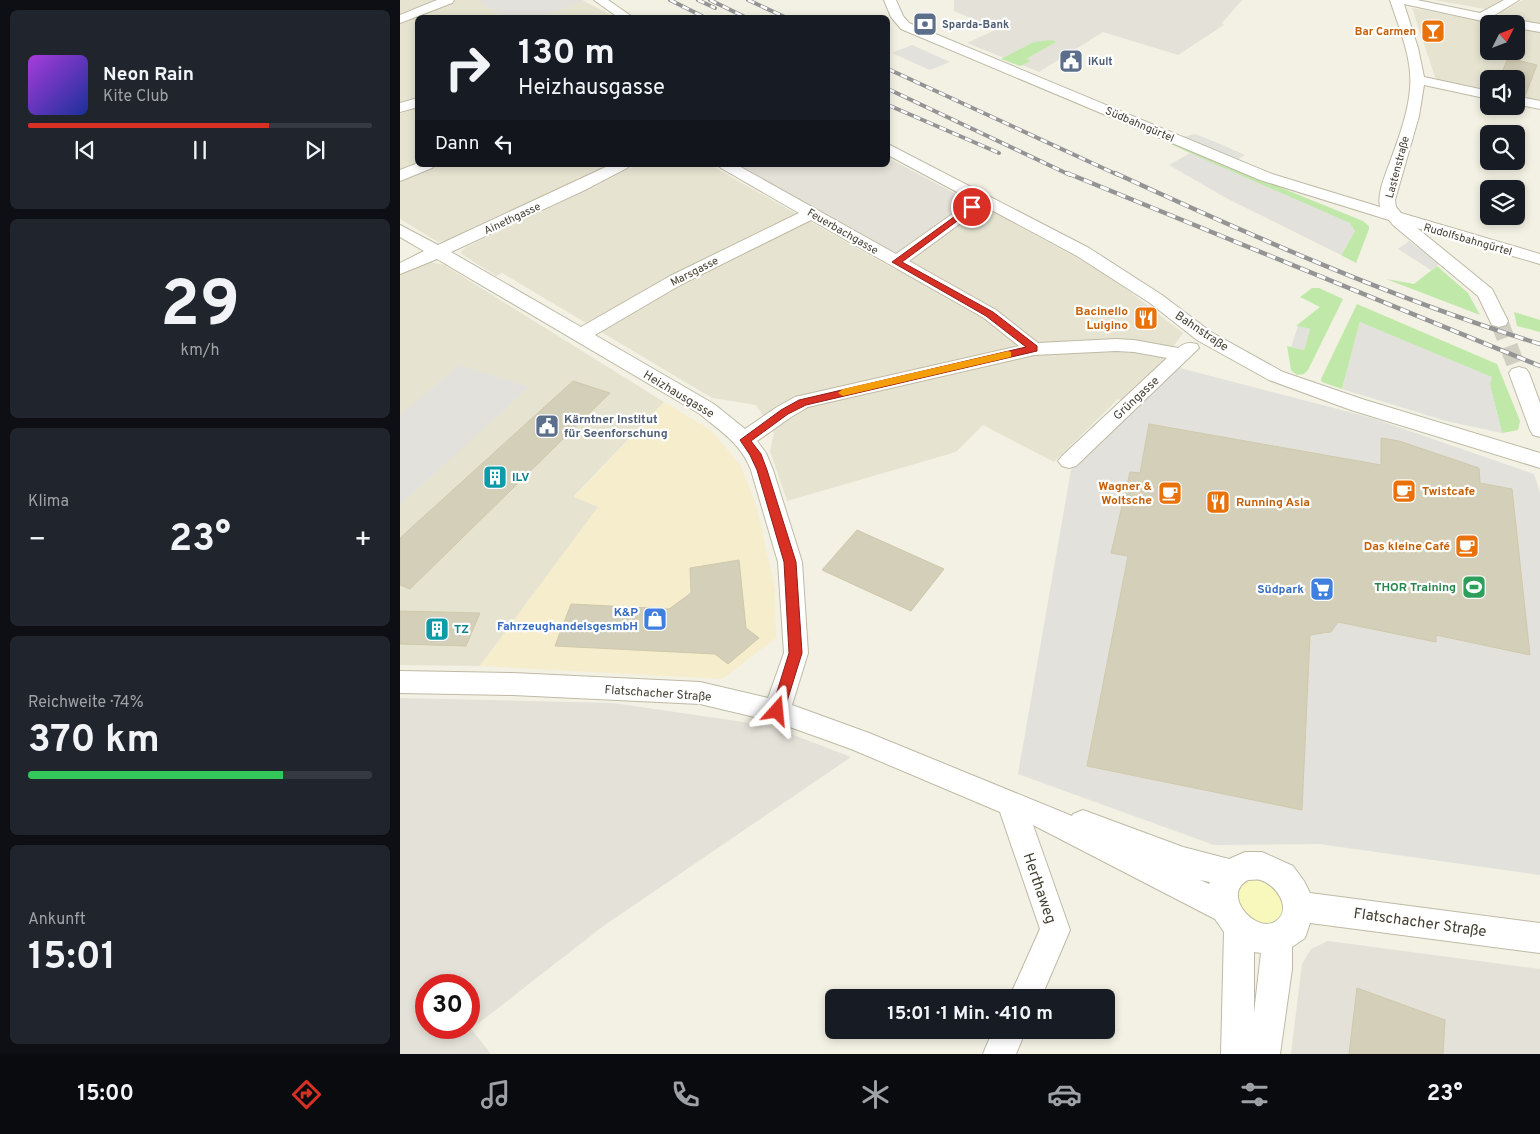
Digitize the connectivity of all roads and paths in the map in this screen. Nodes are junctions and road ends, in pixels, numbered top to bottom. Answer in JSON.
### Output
{"nodes":[{"id":1,"x":600,"y":0,"type":"edge"},
{"id":2,"x":1396,"y":0,"type":"edge"},
{"id":3,"x":1400,"y":0,"type":"edge"},
{"id":4,"x":1513,"y":0,"type":"edge"},
{"id":5,"x":440,"y":1,"type":"edge"},
{"id":6,"x":892,"y":5,"type":"edge"},
{"id":7,"x":623,"y":15,"type":"edge"},
{"id":8,"x":1487,"y":15,"type":"edge"},
{"id":9,"x":1480,"y":18,"type":"edge"},
{"id":10,"x":400,"y":19,"type":"edge"},
{"id":11,"x":1525,"y":26,"type":"edge"},
{"id":12,"x":1540,"y":28,"type":"edge"},
{"id":13,"x":1418,"y":80,"type":"junction"},
{"id":14,"x":1480,"y":93,"type":"edge"},
{"id":15,"x":1525,"y":102,"type":"edge"},
{"id":16,"x":415,"y":103,"type":"edge"},
{"id":17,"x":1540,"y":105,"type":"edge"},
{"id":18,"x":400,"y":108,"type":"edge"},
{"id":19,"x":890,"y":150,"type":"edge"},
{"id":20,"x":422,"y":167,"type":"edge"},
{"id":21,"x":618,"y":167,"type":"edge"},
{"id":22,"x":730,"y":167,"type":"edge"},
{"id":23,"x":400,"y":176,"type":"edge"},
{"id":24,"x":984,"y":199,"type":"junction"},
{"id":25,"x":811,"y":213,"type":"junction"},
{"id":26,"x":1396,"y":218,"type":"junction"},
{"id":27,"x":400,"y":230,"type":"edge"},
{"id":28,"x":1471,"y":240,"type":"junction"},
{"id":29,"x":439,"y":252,"type":"junction"},
{"id":30,"x":1540,"y":260,"type":"edge"},
{"id":31,"x":896,"y":262,"type":"junction"},
{"id":32,"x":1454,"y":266,"type":"junction"},
{"id":33,"x":400,"y":269,"type":"edge"},
{"id":34,"x":1499,"y":321,"type":"tunnel mouth"},
{"id":35,"x":580,"y":336,"type":"junction"},
{"id":36,"x":1204,"y":336,"type":"junction"},
{"id":37,"x":1034,"y":349,"type":"junction"},
{"id":38,"x":1181,"y":355,"type":"junction"},
{"id":39,"x":1518,"y":373,"type":"tunnel mouth"},
{"id":40,"x":1540,"y":430,"type":"edge"},
{"id":41,"x":745,"y":440,"type":"junction"},
{"id":42,"x":1069,"y":461,"type":"dead end"},
{"id":43,"x":1540,"y":461,"type":"edge"},
{"id":44,"x":400,"y":682,"type":"edge"},
{"id":45,"x":777,"y":711,"type":"junction"},
{"id":46,"x":1011,"y":804,"type":"junction"},
{"id":47,"x":1045,"y":817,"type":"junction"},
{"id":48,"x":1231,"y":874,"type":"junction"},
{"id":49,"x":1299,"y":906,"type":"junction"},
{"id":50,"x":1232,"y":918,"type":"junction"},
{"id":51,"x":1277,"y":938,"type":"junction"},
{"id":52,"x":1540,"y":938,"type":"edge"},
{"id":53,"x":1029,"y":989,"type":"edge"},
{"id":54,"x":1006,"y":1039,"type":"edge"},
{"id":55,"x":999,"y":1054,"type":"edge"},
{"id":56,"x":1237,"y":1054,"type":"edge"},
{"id":57,"x":1264,"y":1054,"type":"edge"}],
"edges":[{"from":1,"to":7,"type":"street"},
{"from":2,"to":13,"type":"street","name":"Lastenstraße"},
{"from":3,"to":9,"type":"street"},
{"from":4,"to":8,"type":"street"},
{"from":5,"to":10,"type":"street"},
{"from":6,"to":26,"type":"street","name":"Südbahngürtel"},
{"from":11,"to":12,"type":"street"},
{"from":13,"to":14,"type":"street"},
{"from":13,"to":26,"type":"street","name":"Lastenstraße"},
{"from":15,"to":17,"type":"street"},
{"from":16,"to":18,"type":"street"},
{"from":19,"to":24,"type":"street","name":"Bahnstraße"},
{"from":20,"to":23,"type":"street"},
{"from":21,"to":29,"type":"street","name":"Ainethgasse"},
{"from":22,"to":25,"type":"street","name":"Feuerbachgasse"},
{"from":24,"to":31,"type":"street"},
{"from":24,"to":36,"type":"street","name":"Bahnstraße"},
{"from":25,"to":31,"type":"street","name":"Feuerbachgasse"},
{"from":25,"to":35,"type":"street","name":"Marsgasse"},
{"from":26,"to":28,"type":"street","name":"Rudolfsbahngürtel"},
{"from":26,"to":32,"type":"street","name":"Lastenstraße"},
{"from":27,"to":29,"type":"street","name":"Heizhausgasse"},
{"from":28,"to":30,"type":"street","name":"Rudolfsbahngürtel"},
{"from":28,"to":32,"type":"street"},
{"from":29,"to":33,"type":"street","name":"Ainethgasse"},
{"from":29,"to":35,"type":"street","name":"Heizhausgasse"},
{"from":31,"to":37,"type":"street","name":"Feuerbachgasse"},
{"from":32,"to":34,"type":"street","name":"Lastenstraße"},
{"from":35,"to":41,"type":"street","name":"Heizhausgasse"},
{"from":36,"to":38,"type":"street","name":"Grüngasse"},
{"from":36,"to":43,"type":"street","name":"Bahnstraße"},
{"from":37,"to":38,"type":"street"},
{"from":37,"to":41,"type":"street"},
{"from":38,"to":42,"type":"street","name":"Grüngasse"},
{"from":39,"to":40,"type":"street"},
{"from":41,"to":45,"type":"street","name":"Heizhausgasse"},
{"from":44,"to":45,"type":"street","name":"Flatschacher Straße"},
{"from":45,"to":46,"type":"street","name":"Flatschacher Straße"},
{"from":46,"to":47,"type":"street","name":"Flatschacher Straße"},
{"from":46,"to":53,"type":"street","name":"Herthaweg"},
{"from":47,"to":48,"type":"street","name":"Flatschacher Straße"},
{"from":47,"to":50,"type":"street","name":"Flatschacher Straße"},
{"from":48,"to":49,"type":"street"},
{"from":48,"to":50,"type":"street"},
{"from":49,"to":51,"type":"street"},
{"from":49,"to":52,"type":"street","name":"Flatschacher Straße"},
{"from":50,"to":51,"type":"street"},
{"from":50,"to":56,"type":"street"},
{"from":51,"to":57,"type":"street"},
{"from":54,"to":55,"type":"street"}]}
